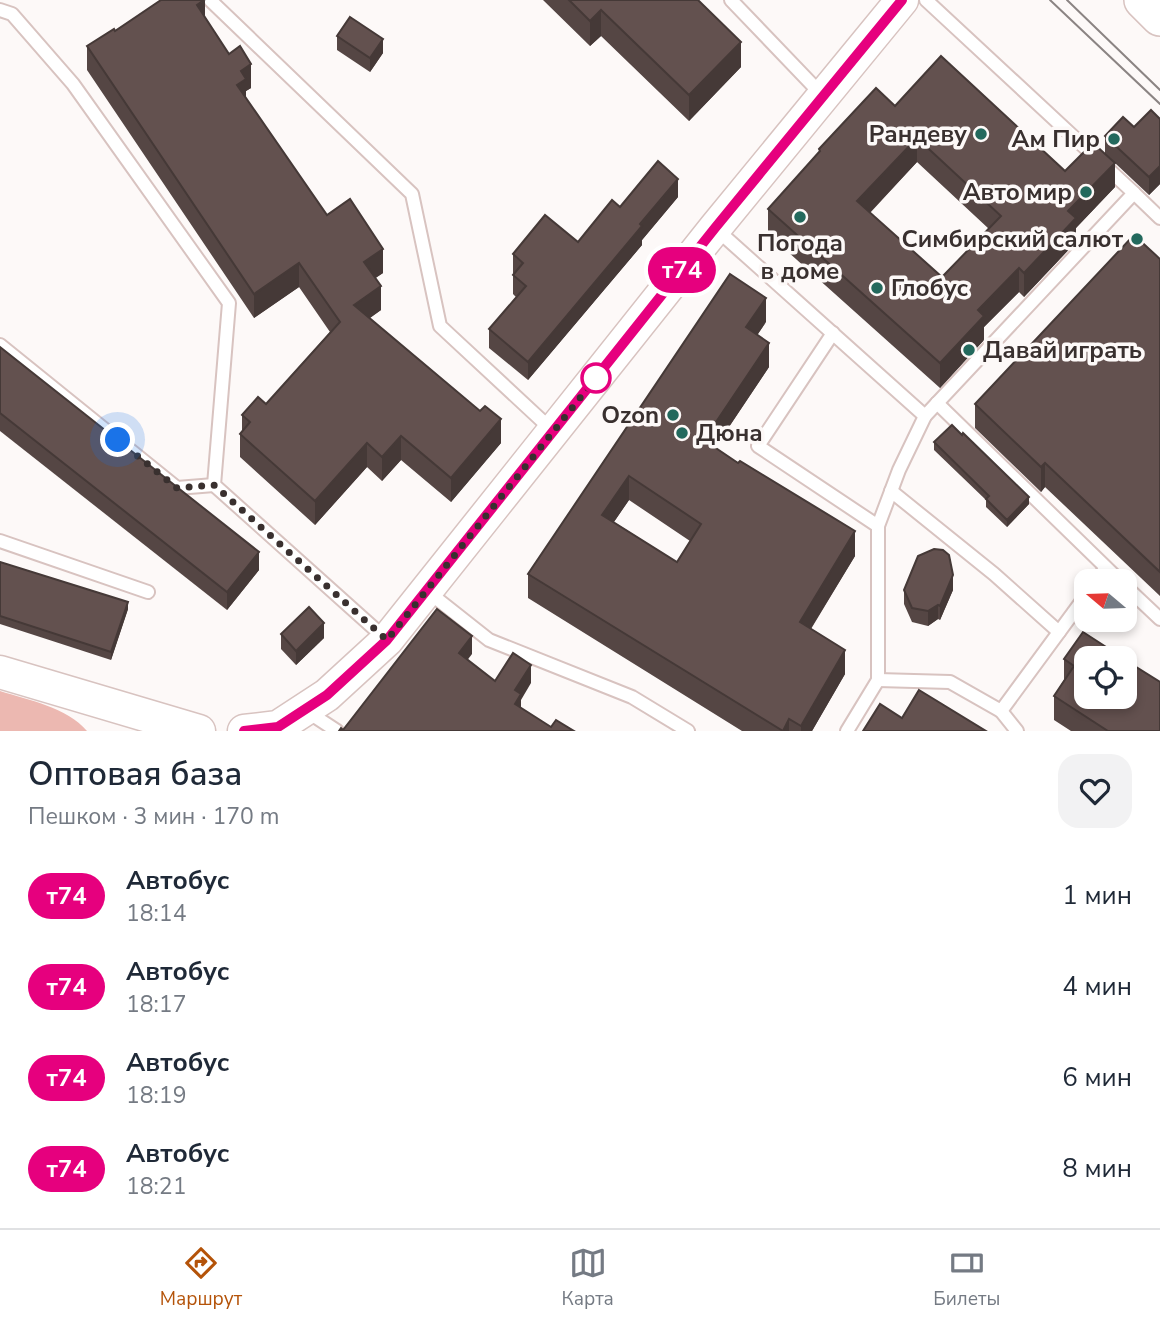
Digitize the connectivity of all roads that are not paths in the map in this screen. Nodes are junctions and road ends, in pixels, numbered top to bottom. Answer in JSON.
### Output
{"nodes":[{"id":1,"x":210,"y":0,"type":"edge"},
{"id":2,"x":731,"y":0,"type":"edge"},
{"id":3,"x":902,"y":0,"type":"edge"},
{"id":4,"x":926,"y":0,"type":"edge"},
{"id":5,"x":1143,"y":0,"type":"edge"},
{"id":6,"x":0,"y":10,"type":"edge"},
{"id":7,"x":1160,"y":17,"type":"edge"},
{"id":8,"x":823,"y":96,"type":"junction"},
{"id":9,"x":1133,"y":193,"type":"junction"},
{"id":10,"x":1160,"y":218,"type":"edge"},
{"id":11,"x":715,"y":228,"type":"junction"},
{"id":12,"x":833,"y":333,"type":"junction"},
{"id":13,"x":0,"y":345,"type":"edge"},
{"id":14,"x":937,"y":403,"type":"junction"},
{"id":15,"x":925,"y":416,"type":"junction"},
{"id":16,"x":554,"y":431,"type":"junction"},
{"id":17,"x":214,"y":485,"type":"junction"},
{"id":18,"x":891,"y":491,"type":"junction"},
{"id":19,"x":878,"y":526,"type":"junction"},
{"id":20,"x":0,"y":541,"type":"edge"},
{"id":21,"x":1106,"y":568,"type":"edge"},
{"id":22,"x":427,"y":591,"type":"junction"},
{"id":23,"x":148,"y":592,"type":"dead end"},
{"id":24,"x":1138,"y":598,"type":"edge"},
{"id":25,"x":1074,"y":612,"type":"edge"},
{"id":26,"x":1160,"y":619,"type":"edge"},
{"id":27,"x":1059,"y":632,"type":"junction"},
{"id":28,"x":387,"y":640,"type":"junction"},
{"id":29,"x":0,"y":672,"type":"edge"},
{"id":30,"x":878,"y":680,"type":"junction"},
{"id":31,"x":305,"y":709,"type":"junction"},
{"id":32,"x":1001,"y":711,"type":"junction"},
{"id":33,"x":199,"y":731,"type":"edge"},
{"id":34,"x":244,"y":731,"type":"edge"},
{"id":35,"x":337,"y":731,"type":"edge"},
{"id":36,"x":688,"y":731,"type":"edge"},
{"id":37,"x":847,"y":731,"type":"edge"},
{"id":38,"x":1017,"y":731,"type":"edge"}],
"edges":[{"from":1,"to":16,"type":"lane"},
{"from":2,"to":8,"type":"lane"},
{"from":3,"to":8,"type":"street"},
{"from":4,"to":9,"type":"lane"},
{"from":5,"to":7,"type":"main road"},
{"from":6,"to":17,"type":"lane"},
{"from":8,"to":11,"type":"street"},
{"from":9,"to":10,"type":"lane"},
{"from":9,"to":14,"type":"lane"},
{"from":11,"to":12,"type":"lane"},
{"from":11,"to":16,"type":"street"},
{"from":12,"to":15,"type":"lane"},
{"from":12,"to":19,"type":"lane"},
{"from":13,"to":17,"type":"lane"},
{"from":14,"to":15,"type":"lane"},
{"from":14,"to":21,"type":"lane"},
{"from":15,"to":18,"type":"lane"},
{"from":16,"to":22,"type":"street"},
{"from":17,"to":28,"type":"lane"},
{"from":18,"to":19,"type":"lane"},
{"from":18,"to":27,"type":"lane"},
{"from":19,"to":30,"type":"lane"},
{"from":20,"to":23,"type":"lane"},
{"from":22,"to":28,"type":"street"},
{"from":22,"to":36,"type":"lane"},
{"from":24,"to":26,"type":"lane"},
{"from":25,"to":27,"type":"lane"},
{"from":27,"to":32,"type":"lane"},
{"from":28,"to":31,"type":"street"},
{"from":29,"to":33,"type":"street"},
{"from":30,"to":32,"type":"lane"},
{"from":30,"to":37,"type":"lane"},
{"from":31,"to":34,"type":"street"},
{"from":31,"to":35,"type":"lane"},
{"from":32,"to":38,"type":"lane"}]}
